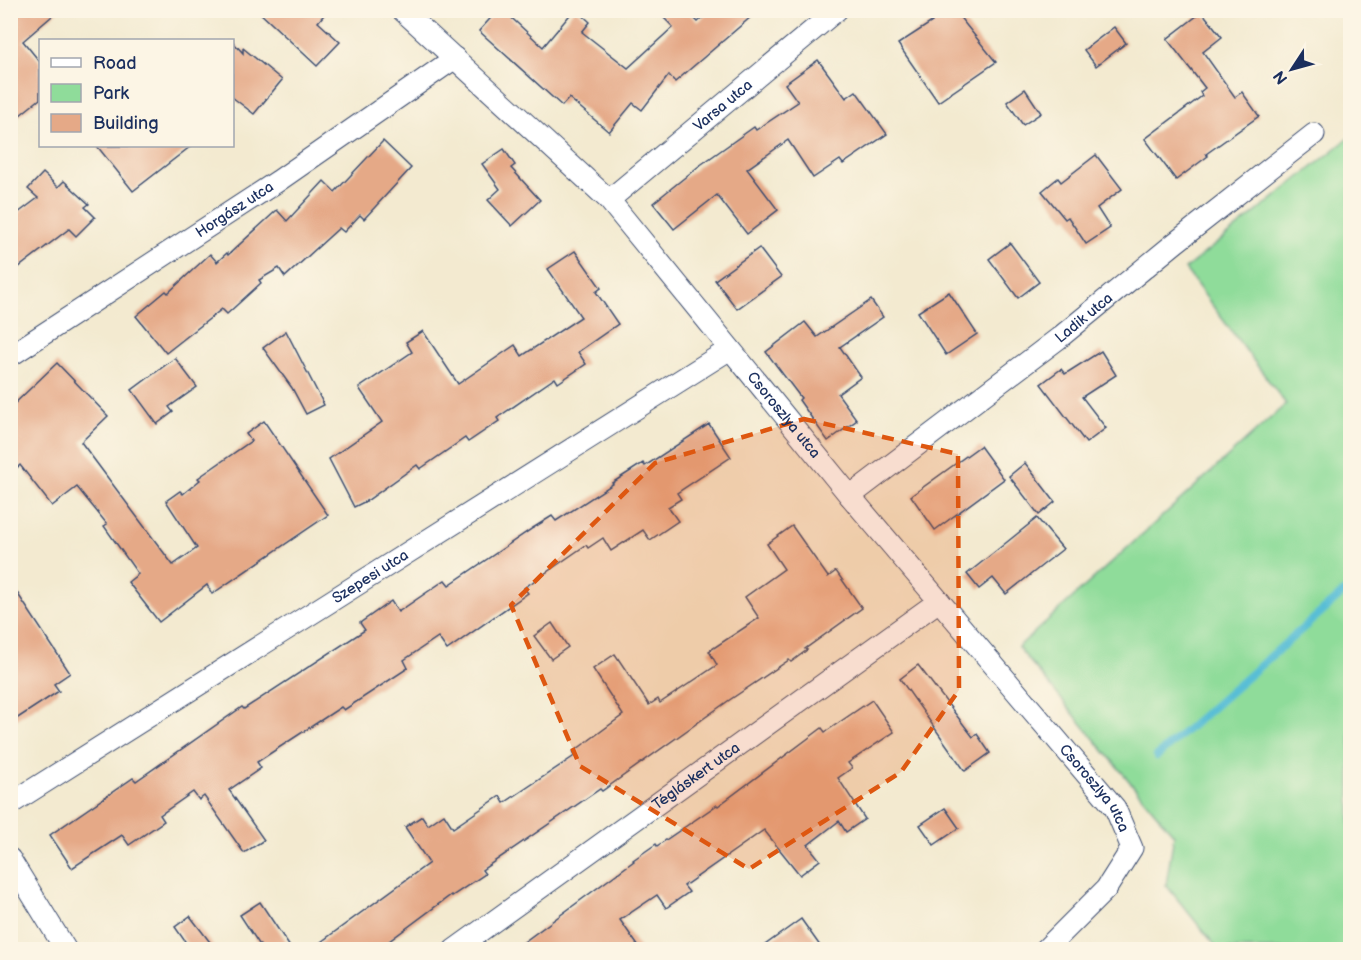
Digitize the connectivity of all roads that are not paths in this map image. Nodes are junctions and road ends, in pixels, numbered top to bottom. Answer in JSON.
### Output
{"nodes":[{"id":1,"x":402,"y":10,"type":"edge"},
{"id":2,"x":837,"y":10,"type":"edge"},
{"id":3,"x":455,"y":58,"type":"junction"},
{"id":4,"x":1314,"y":134,"type":"dead end"},
{"id":5,"x":609,"y":200,"type":"junction"},
{"id":6,"x":730,"y":349,"type":"junction"},
{"id":7,"x":10,"y":356,"type":"edge"},
{"id":8,"x":850,"y":496,"type":"junction"},
{"id":9,"x":939,"y":601,"type":"junction"},
{"id":10,"x":10,"y":804,"type":"edge"},
{"id":11,"x":10,"y":859,"type":"edge"},
{"id":12,"x":66,"y":950,"type":"edge"},
{"id":13,"x":454,"y":950,"type":"edge"},
{"id":14,"x":1045,"y":950,"type":"edge"}],
"edges":[{"from":1,"to":3,"type":"street","name":"Csoroszlya utca"},
{"from":2,"to":5,"type":"street","name":"Varsa utca"},
{"from":3,"to":5,"type":"street","name":"Csoroszlya utca"},
{"from":3,"to":7,"type":"street","name":"Horgász utca"},
{"from":4,"to":8,"type":"street","name":"Ladik utca"},
{"from":5,"to":6,"type":"street","name":"Csoroszlya utca"},
{"from":6,"to":8,"type":"street","name":"Csoroszlya utca"},
{"from":6,"to":10,"type":"street","name":"Szepesi utca"},
{"from":8,"to":9,"type":"street","name":"Csoroszlya utca"},
{"from":9,"to":13,"type":"street","name":"Tégláskert utca"},
{"from":9,"to":14,"type":"street","name":"Csoroszlya utca"},
{"from":11,"to":12,"type":"street"}]}
